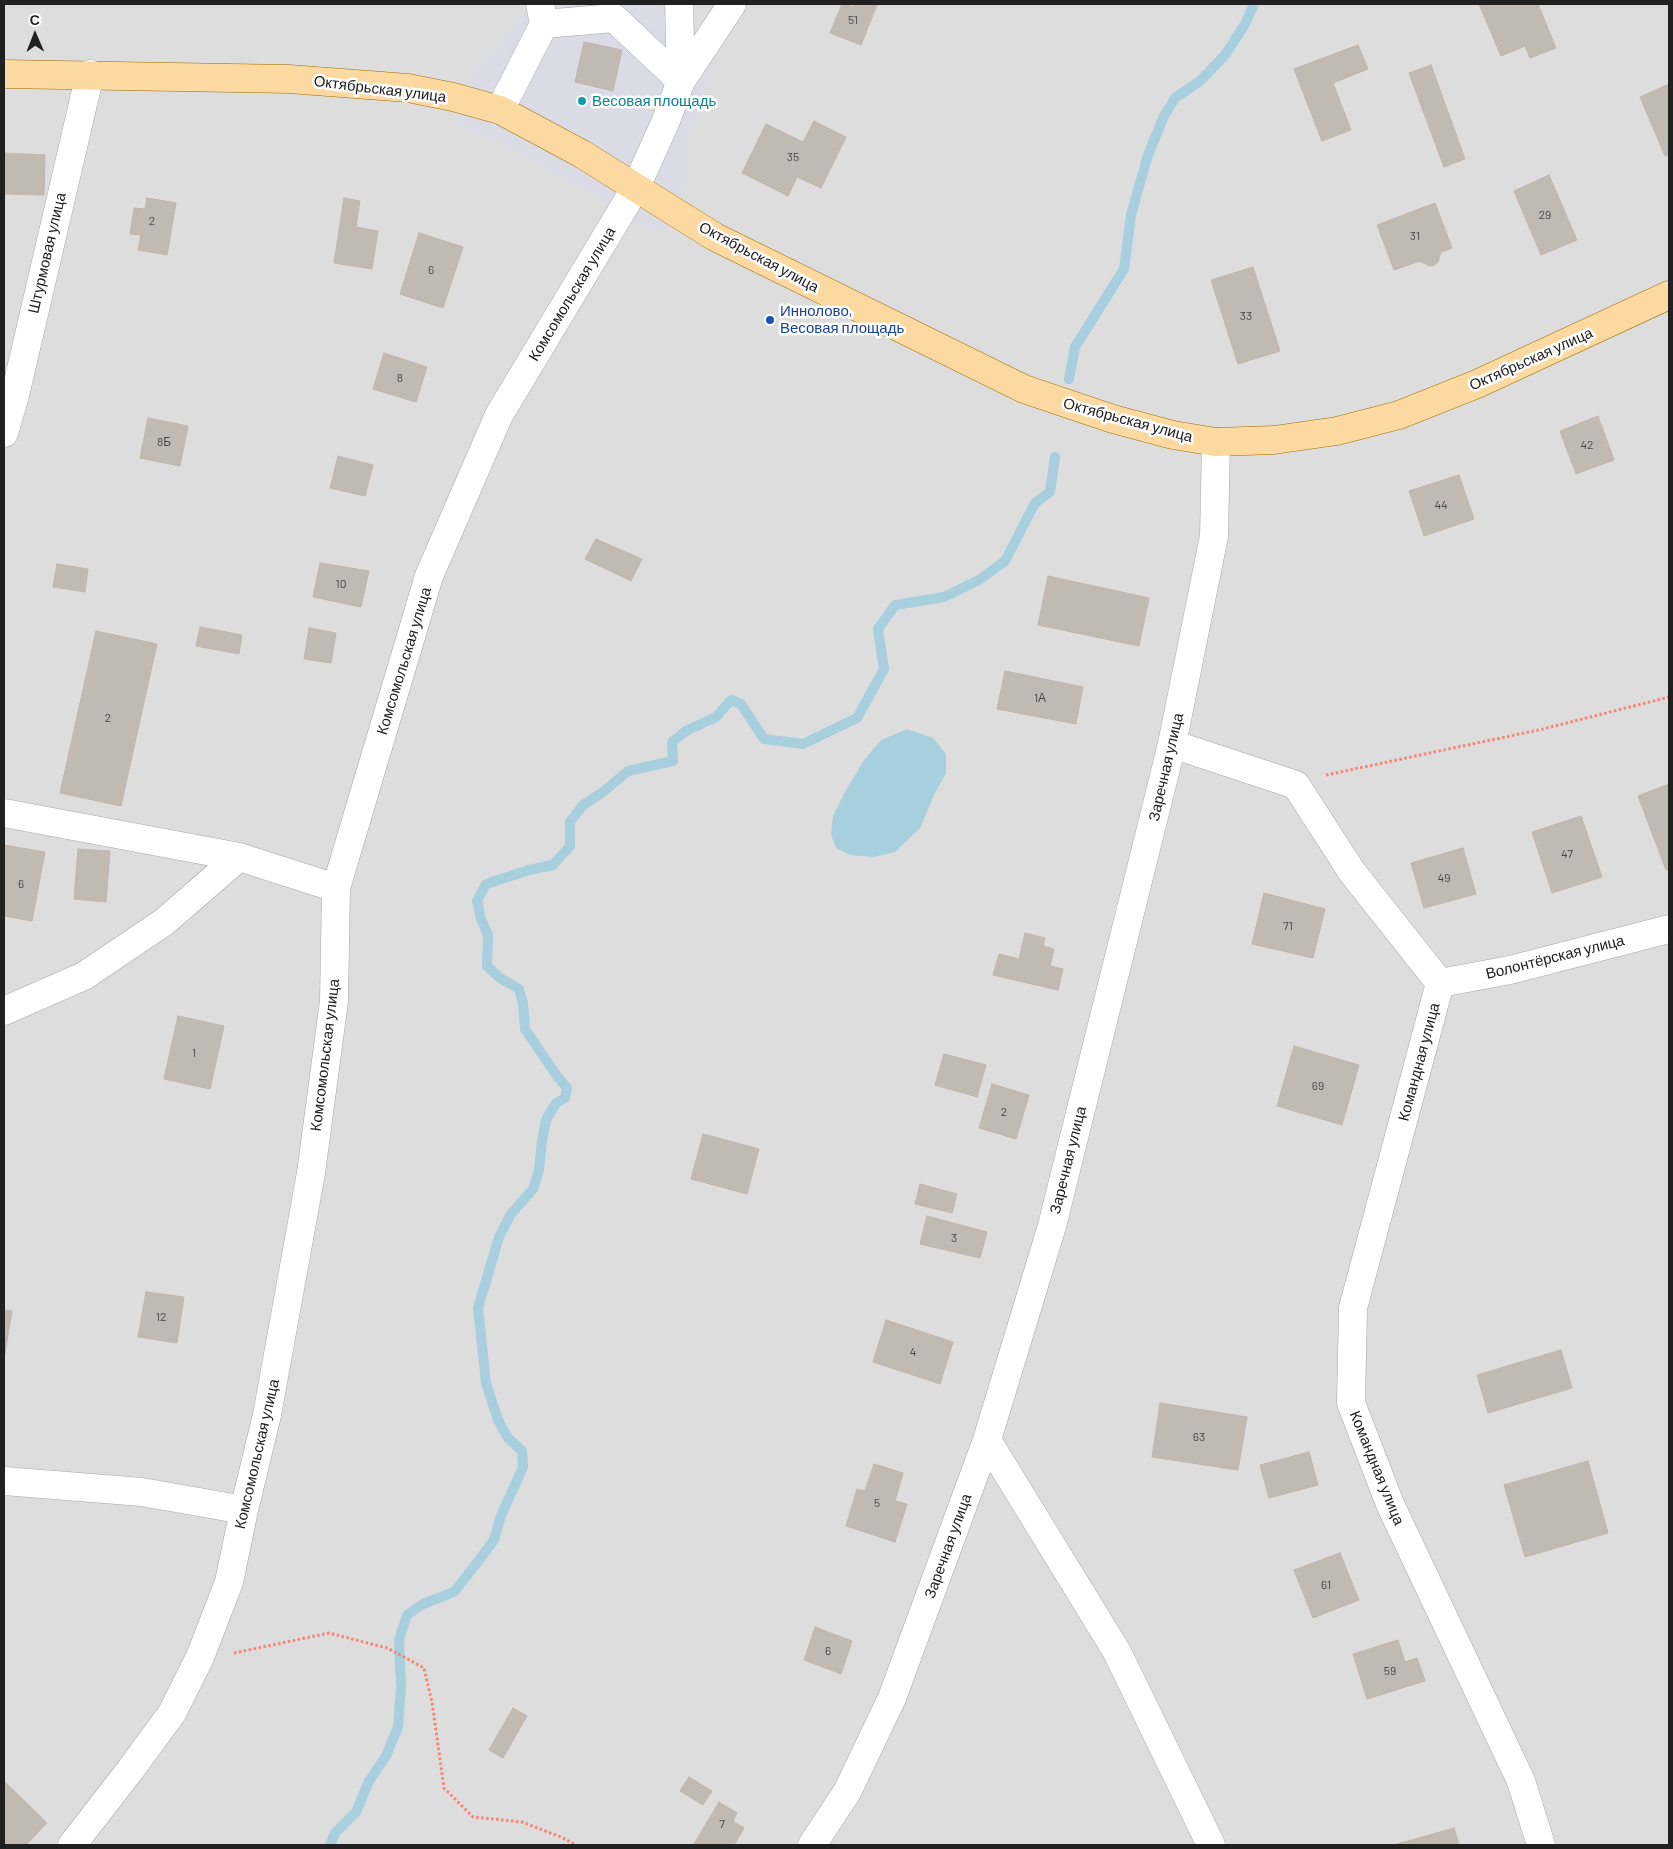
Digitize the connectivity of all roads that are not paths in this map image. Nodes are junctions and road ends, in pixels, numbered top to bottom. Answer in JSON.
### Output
{"nodes":[{"id":1,"x":679,"y":4,"type":"edge"},
{"id":2,"x":732,"y":4,"type":"edge"},
{"id":3,"x":542,"y":14,"type":"edge"},
{"id":4,"x":4,"y":74,"type":"edge"},
{"id":5,"x":90,"y":74,"type":"junction"},
{"id":6,"x":681,"y":81,"type":"junction"},
{"id":7,"x":500,"y":110,"type":"junction"},
{"id":8,"x":636,"y":188,"type":"junction"},
{"id":9,"x":1669,"y":295,"type":"edge"},
{"id":10,"x":4,"y":432,"type":"edge"},
{"id":11,"x":1216,"y":442,"type":"junction"},
{"id":12,"x":1172,"y":744,"type":"junction"},
{"id":13,"x":4,"y":813,"type":"edge"},
{"id":14,"x":239,"y":857,"type":"junction"},
{"id":15,"x":336,"y":888,"type":"junction"},
{"id":16,"x":1669,"y":929,"type":"edge"},
{"id":17,"x":1440,"y":983,"type":"junction"},
{"id":18,"x":4,"y":1011,"type":"edge"},
{"id":19,"x":988,"y":1440,"type":"junction"},
{"id":20,"x":4,"y":1480,"type":"edge"},
{"id":21,"x":244,"y":1510,"type":"junction"},
{"id":22,"x":72,"y":1845,"type":"edge"},
{"id":23,"x":812,"y":1845,"type":"edge"},
{"id":24,"x":1211,"y":1845,"type":"edge"},
{"id":25,"x":1541,"y":1845,"type":"edge"}],
"edges":[{"from":1,"to":6,"type":"street"},
{"from":2,"to":6,"type":"street"},
{"from":3,"to":6,"type":"street"},
{"from":3,"to":7,"type":"street"},
{"from":4,"to":5,"type":"main road","name":"Октябрьская улица"},
{"from":5,"to":7,"type":"main road","name":"Октябрьская улица"},
{"from":5,"to":10,"type":"street","name":"Штурмовая улица"},
{"from":6,"to":8,"type":"street","name":"Комсомольская улица"},
{"from":7,"to":8,"type":"main road","name":"Октябрьская улица"},
{"from":8,"to":11,"type":"main road","name":"Октябрьская улица"},
{"from":8,"to":15,"type":"street","name":"Комсомольская улица"},
{"from":9,"to":11,"type":"main road","name":"Октябрьская улица"},
{"from":11,"to":12,"type":"street","name":"Заречная улица"},
{"from":12,"to":17,"type":"street"},
{"from":12,"to":19,"type":"street","name":"Заречная улица"},
{"from":13,"to":14,"type":"street"},
{"from":14,"to":15,"type":"street"},
{"from":14,"to":18,"type":"street"},
{"from":15,"to":21,"type":"street","name":"Комсомольская улица"},
{"from":16,"to":17,"type":"street","name":"Волонтёрская улица"},
{"from":17,"to":25,"type":"street","name":"Командная улица"},
{"from":19,"to":23,"type":"street","name":"Заречная улица"},
{"from":19,"to":24,"type":"street"},
{"from":20,"to":21,"type":"street"},
{"from":21,"to":22,"type":"street","name":"Комсомольская улица"}]}
